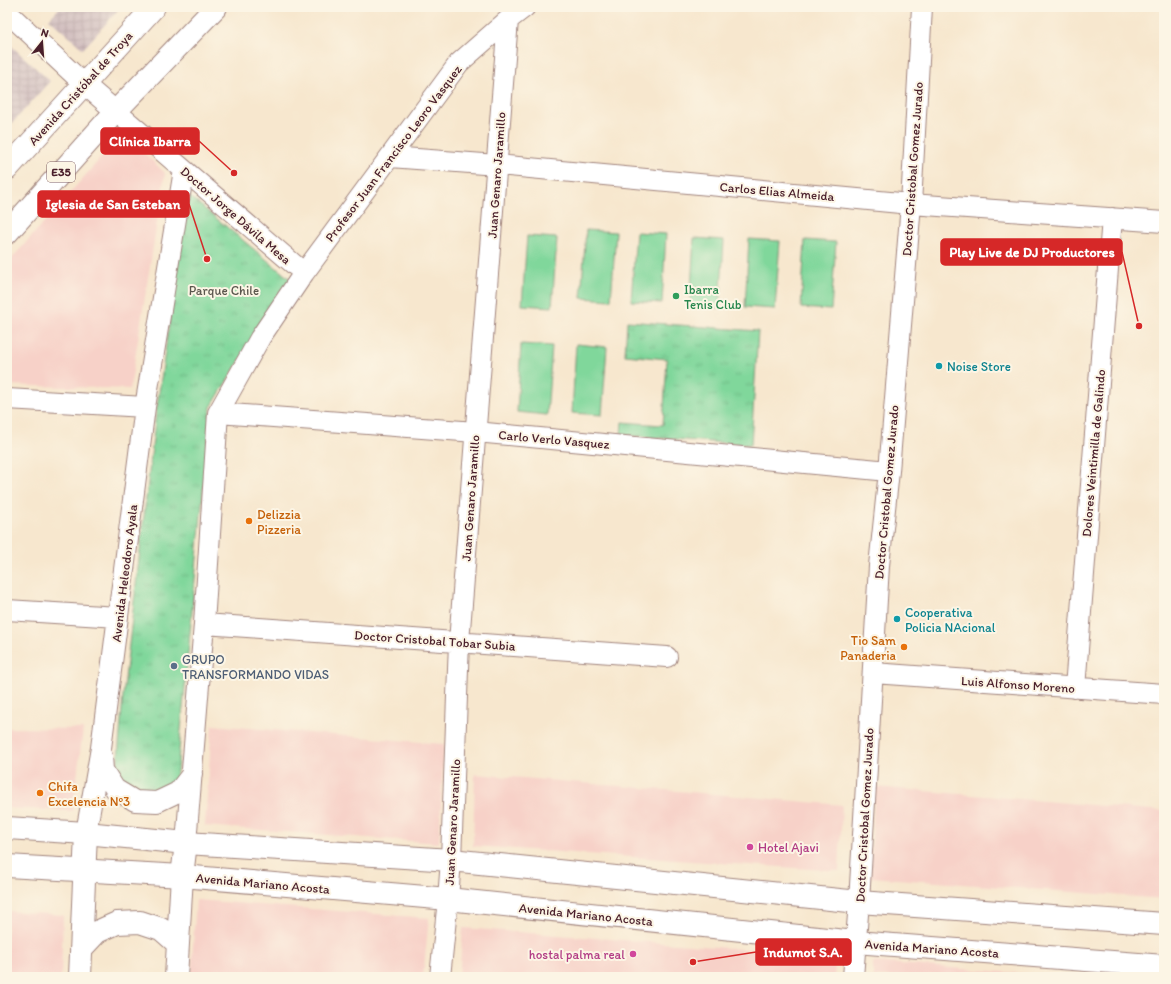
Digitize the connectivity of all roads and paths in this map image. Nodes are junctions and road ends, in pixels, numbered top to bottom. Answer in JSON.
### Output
{"nodes":[{"id":1,"x":154,"y":7,"type":"edge"},
{"id":2,"x":216,"y":7,"type":"edge"},
{"id":3,"x":525,"y":7,"type":"edge"},
{"id":4,"x":922,"y":7,"type":"edge"},
{"id":5,"x":7,"y":12,"type":"edge"},
{"id":6,"x":508,"y":20,"type":"junction"},
{"id":7,"x":84,"y":84,"type":"junction"},
{"id":8,"x":116,"y":111,"type":"junction"},
{"id":9,"x":390,"y":157,"type":"junction"},
{"id":10,"x":497,"y":165,"type":"junction"},
{"id":11,"x":7,"y":169,"type":"edge"},
{"id":12,"x":184,"y":170,"type":"junction"},
{"id":13,"x":911,"y":204,"type":"junction"},
{"id":14,"x":1112,"y":218,"type":"junction"},
{"id":15,"x":1164,"y":222,"type":"edge"},
{"id":16,"x":7,"y":233,"type":"edge"},
{"id":17,"x":304,"y":273,"type":"junction"},
{"id":18,"x":7,"y":399,"type":"edge"},
{"id":19,"x":145,"y":407,"type":"junction"},
{"id":20,"x":218,"y":413,"type":"junction"},
{"id":21,"x":476,"y":432,"type":"junction"},
{"id":22,"x":889,"y":471,"type":"junction"},
{"id":23,"x":7,"y":610,"type":"edge"},
{"id":24,"x":118,"y":617,"type":"junction"},
{"id":25,"x":204,"y":624,"type":"junction"},
{"id":26,"x":459,"y":642,"type":"junction"},
{"id":27,"x":666,"y":657,"type":"dead end"},
{"id":28,"x":873,"y":673,"type":"junction"},
{"id":29,"x":1075,"y":688,"type":"junction"},
{"id":30,"x":1164,"y":694,"type":"edge"},
{"id":31,"x":101,"y":748,"type":"junction"},
{"id":32,"x":192,"y":774,"type":"junction"},
{"id":33,"x":7,"y":828,"type":"edge"},
{"id":34,"x":86,"y":834,"type":"junction"},
{"id":35,"x":186,"y":843,"type":"junction"},
{"id":36,"x":451,"y":860,"type":"junction"},
{"id":37,"x":7,"y":866,"type":"edge"},
{"id":38,"x":84,"y":871,"type":"junction"},
{"id":39,"x":182,"y":876,"type":"junction"},
{"id":40,"x":448,"y":899,"type":"junction"},
{"id":41,"x":859,"y":902,"type":"junction"},
{"id":42,"x":1164,"y":924,"type":"edge"},
{"id":43,"x":856,"y":942,"type":"junction"},
{"id":44,"x":178,"y":944,"type":"junction"},
{"id":45,"x":81,"y":949,"type":"junction"},
{"id":46,"x":1164,"y":966,"type":"edge"},
{"id":47,"x":80,"y":977,"type":"edge"},
{"id":48,"x":176,"y":977,"type":"edge"},
{"id":49,"x":440,"y":977,"type":"edge"},
{"id":50,"x":853,"y":977,"type":"edge"}],
"edges":[{"from":1,"to":7,"type":"main road","name":"Avenida Cristóbal de Troya"},
{"from":2,"to":8,"type":"main road","number":"E35"},
{"from":3,"to":6,"type":"street","name":"Profesor Juan Francisco Leoro Vasquez"},
{"from":4,"to":13,"type":"street","name":"Doctor Cristobal Gomez Jurado"},
{"from":5,"to":7,"type":"street","name":"Doctor Jorge Dávila Mesa"},
{"from":6,"to":9,"type":"street","name":"Profesor Juan Francisco Leoro Vasquez"},
{"from":6,"to":10,"type":"street","name":"Juan Genaro Jaramillo"},
{"from":7,"to":8,"type":"street","name":"Doctor Jorge Dávila Mesa"},
{"from":7,"to":11,"type":"main road","name":"Avenida Cristóbal de Troya"},
{"from":8,"to":12,"type":"street","name":"Doctor Jorge Dávila Mesa"},
{"from":8,"to":16,"type":"main road","number":"E35"},
{"from":9,"to":10,"type":"street","name":"Carlos Elias Almeida"},
{"from":9,"to":17,"type":"street","name":"Profesor Juan Francisco Leoro Vasquez"},
{"from":10,"to":13,"type":"street","name":"Carlos Elias Almeida"},
{"from":10,"to":21,"type":"street","name":"Juan Genaro Jaramillo"},
{"from":12,"to":17,"type":"street","name":"Doctor Jorge Dávila Mesa"},
{"from":12,"to":19,"type":"street","name":"Avenida Heleodoro Ayala"},
{"from":13,"to":14,"type":"street","name":"Carlos Elias Almeida"},
{"from":13,"to":22,"type":"street","name":"Doctor Cristobal Gomez Jurado"},
{"from":14,"to":15,"type":"street","name":"Carlos Elias Almeida"},
{"from":14,"to":29,"type":"street","name":"Dolores Veintimilla de Galindo"},
{"from":17,"to":20,"type":"street"},
{"from":18,"to":19,"type":"street"},
{"from":19,"to":24,"type":"street","name":"Avenida Heleodoro Ayala"},
{"from":20,"to":21,"type":"street","name":"Carlo Verlo Vasquez"},
{"from":20,"to":25,"type":"street"},
{"from":21,"to":22,"type":"street","name":"Carlo Verlo Vasquez"},
{"from":21,"to":26,"type":"street","name":"Juan Genaro Jaramillo"},
{"from":22,"to":28,"type":"street","name":"Doctor Cristobal Gomez Jurado"},
{"from":23,"to":24,"type":"street"},
{"from":24,"to":31,"type":"street","name":"Avenida Heleodoro Ayala"},
{"from":25,"to":26,"type":"street","name":"Doctor Cristobal Tobar Subia"},
{"from":25,"to":32,"type":"street"},
{"from":26,"to":27,"type":"street","name":"Doctor Cristobal Tobar Subia"},
{"from":26,"to":36,"type":"street","name":"Juan Genaro Jaramillo"},
{"from":28,"to":29,"type":"street","name":"Luis Alfonso Moreno"},
{"from":28,"to":41,"type":"street","name":"Doctor Cristobal Gomez Jurado"},
{"from":29,"to":30,"type":"street","name":"Luis Alfonso Moreno"},
{"from":31,"to":32,"type":"street"},
{"from":31,"to":34,"type":"street","name":"Avenida Heleodoro Ayala"},
{"from":32,"to":35,"type":"street"},
{"from":33,"to":34,"type":"main road"},
{"from":34,"to":35,"type":"main road"},
{"from":34,"to":38,"type":"main road","name":"Avenida Heleodoro Ayala"},
{"from":35,"to":36,"type":"main road"},
{"from":35,"to":39,"type":"main road"},
{"from":36,"to":40,"type":"street","name":"Juan Genaro Jaramillo"},
{"from":36,"to":41,"type":"main road"},
{"from":37,"to":38,"type":"main road","name":"Avenida Mariano Acosta"},
{"from":38,"to":39,"type":"main road","name":"Avenida Mariano Acosta"},
{"from":38,"to":45,"type":"main road","name":"Avenida Heleodoro Ayala"},
{"from":39,"to":40,"type":"main road","name":"Avenida Mariano Acosta"},
{"from":39,"to":44,"type":"main road"},
{"from":40,"to":43,"type":"main road","name":"Avenida Mariano Acosta"},
{"from":40,"to":49,"type":"street","name":"Juan Genaro Jaramillo"},
{"from":41,"to":42,"type":"main road"},
{"from":41,"to":43,"type":"street","name":"Doctor Cristobal Gomez Jurado"},
{"from":43,"to":46,"type":"main road","name":"Avenida Mariano Acosta"},
{"from":43,"to":50,"type":"street","name":"Doctor Cristobal Gomez Jurado"},
{"from":44,"to":45,"type":"main road"},
{"from":44,"to":48,"type":"main road"},
{"from":45,"to":47,"type":"main road","name":"Avenida Heleodoro Ayala"}]}
